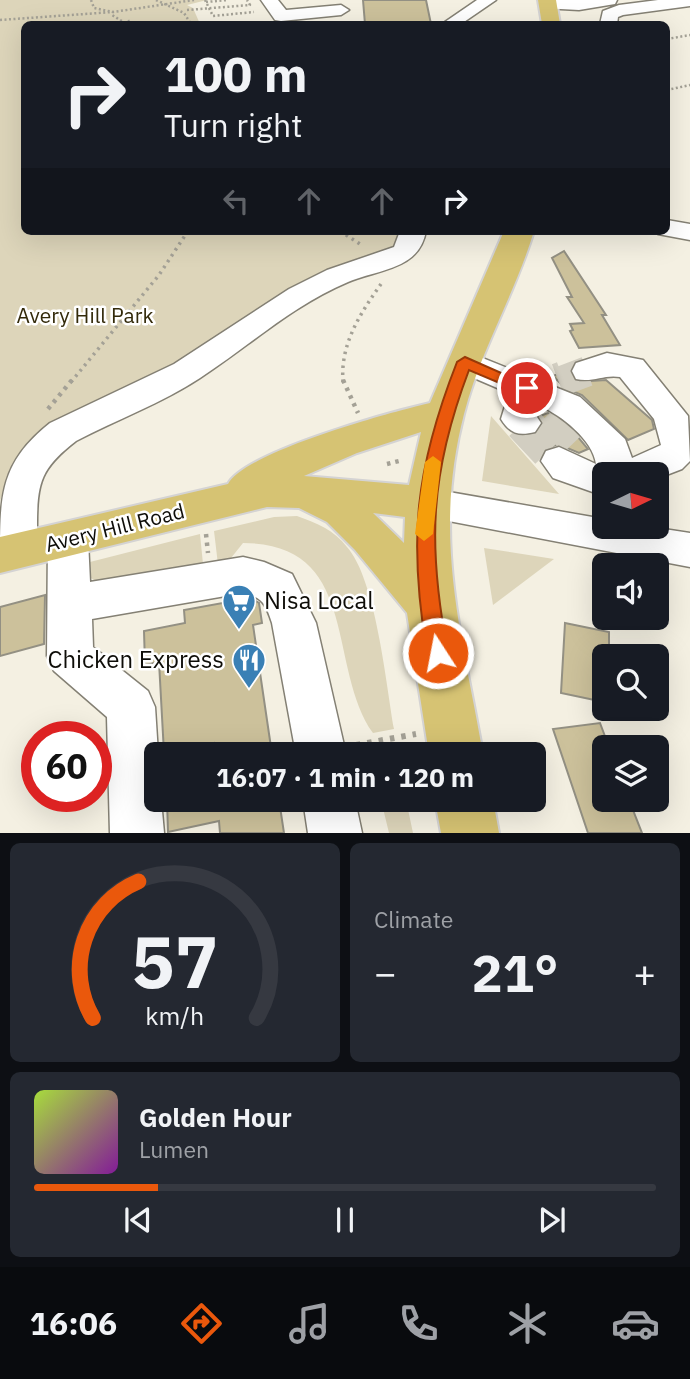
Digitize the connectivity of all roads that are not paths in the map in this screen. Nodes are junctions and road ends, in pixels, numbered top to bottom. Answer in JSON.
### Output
{"nodes":[{"id":1,"x":488,"y":0,"type":"edge"},
{"id":2,"x":609,"y":0,"type":"edge"},
{"id":3,"x":690,"y":1,"type":"edge"},
{"id":4,"x":548,"y":2,"type":"edge"},
{"id":5,"x":270,"y":3,"type":"edge"},
{"id":6,"x":337,"y":6,"type":"edge"},
{"id":7,"x":455,"y":21,"type":"edge"},
{"id":8,"x":551,"y":21,"type":"edge"},
{"id":9,"x":609,"y":21,"type":"edge"},
{"id":10,"x":670,"y":229,"type":"edge"},
{"id":11,"x":690,"y":232,"type":"edge"},
{"id":12,"x":518,"y":235,"type":"edge"},
{"id":13,"x":409,"y":242,"type":"edge"},
{"id":14,"x":465,"y":362,"type":"junction"},
{"id":15,"x":545,"y":399,"type":"junction"},
{"id":16,"x":446,"y":411,"type":"junction"},
{"id":17,"x":602,"y":462,"type":"edge"},
{"id":18,"x":643,"y":462,"type":"edge"},
{"id":19,"x":304,"y":491,"type":"junction"},
{"id":20,"x":405,"y":501,"type":"junction"},
{"id":21,"x":216,"y":503,"type":"junction"},
{"id":22,"x":592,"y":527,"type":"edge"},
{"id":23,"x":649,"y":539,"type":"edge"},
{"id":24,"x":68,"y":540,"type":"junction"},
{"id":25,"x":690,"y":550,"type":"edge"},
{"id":26,"x":9,"y":553,"type":"edge"},
{"id":27,"x":70,"y":604,"type":"junction"},
{"id":28,"x":429,"y":604,"type":"junction"},
{"id":29,"x":454,"y":740,"type":"edge"},
{"id":30,"x":318,"y":742,"type":"edge"},
{"id":31,"x":331,"y":812,"type":"edge"},
{"id":32,"x":466,"y":812,"type":"edge"},
{"id":33,"x":137,"y":833,"type":"edge"},
{"id":34,"x":335,"y":833,"type":"edge"},
{"id":35,"x":470,"y":833,"type":"edge"}],
"edges":[{"from":1,"to":7,"type":"street"},
{"from":2,"to":4,"type":"street"},
{"from":3,"to":9,"type":"street"},
{"from":4,"to":8,"type":"main road"},
{"from":5,"to":6,"type":"street"},
{"from":10,"to":11,"type":"street"},
{"from":12,"to":14,"type":"main road"},
{"from":13,"to":26,"type":"street"},
{"from":14,"to":15,"type":"street"},
{"from":14,"to":16,"type":"main road"},
{"from":15,"to":17,"type":"street"},
{"from":15,"to":18,"type":"street"},
{"from":16,"to":20,"type":"main road"},
{"from":16,"to":21,"type":"main road","name":"Avery Hill Road"},
{"from":19,"to":20,"type":"main road","name":"Avery Hill Road"},
{"from":19,"to":21,"type":"main road","name":"Avery Hill Road"},
{"from":19,"to":28,"type":"main road","name":"Avery Hill Road"},
{"from":20,"to":22,"type":"street"},
{"from":20,"to":28,"type":"main road"},
{"from":21,"to":24,"type":"main road","name":"Avery Hill Road"},
{"from":23,"to":25,"type":"street"},
{"from":24,"to":26,"type":"main road","name":"Avery Hill Road"},
{"from":24,"to":27,"type":"street"},
{"from":27,"to":30,"type":"street"},
{"from":27,"to":33,"type":"street"},
{"from":28,"to":29,"type":"main road"},
{"from":31,"to":34,"type":"street"},
{"from":32,"to":35,"type":"main road"}]}
